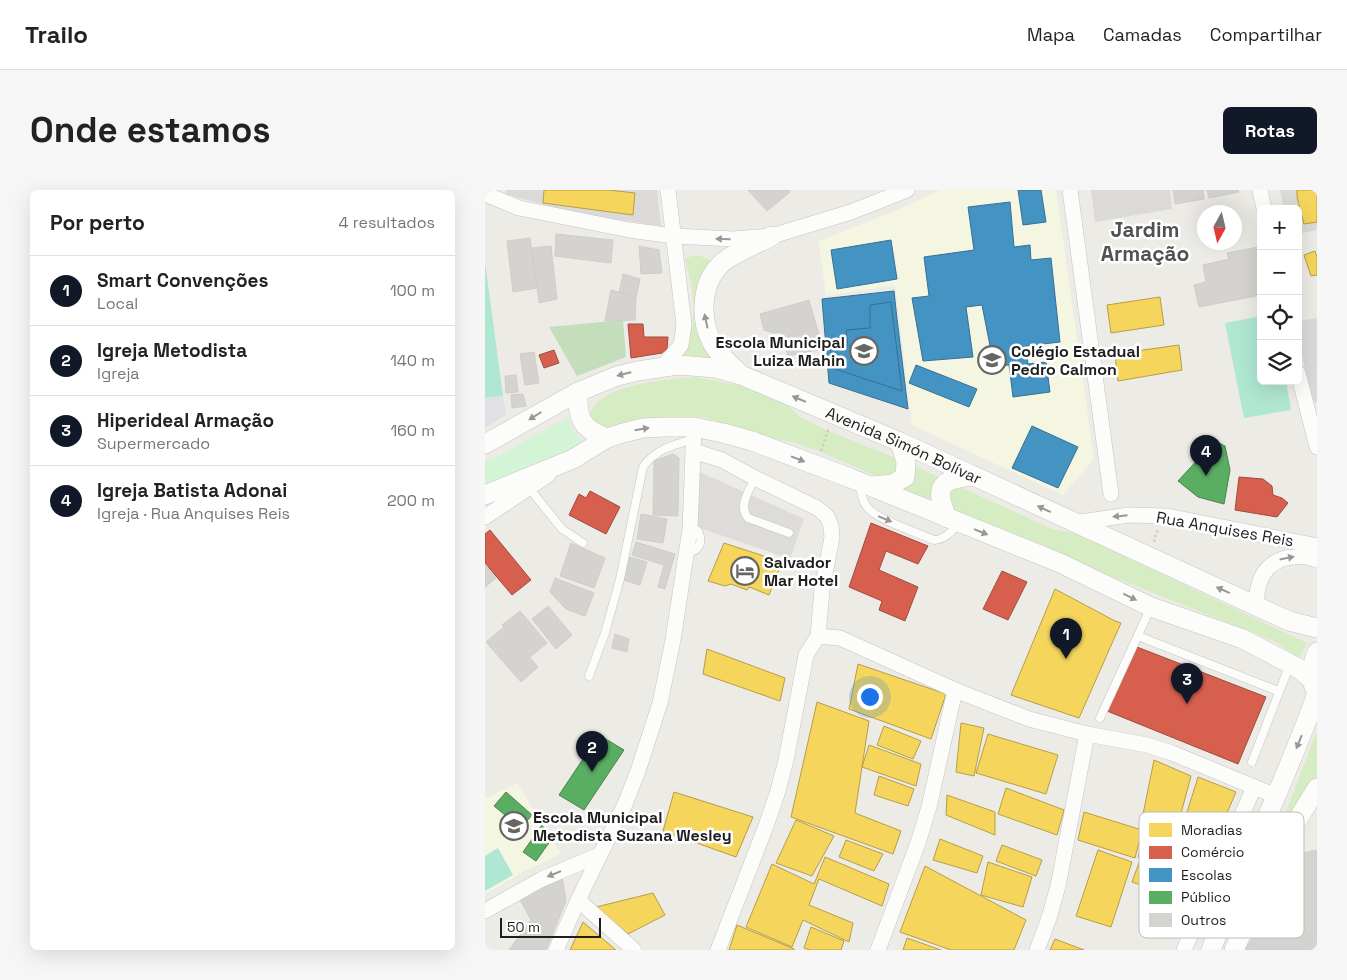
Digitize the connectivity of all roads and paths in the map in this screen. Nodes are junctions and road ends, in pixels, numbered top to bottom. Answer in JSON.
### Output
{"nodes":[{"id":1,"x":669,"y":190,"type":"edge"},
{"id":2,"x":907,"y":190,"type":"edge"},
{"id":3,"x":1071,"y":190,"type":"edge"},
{"id":4,"x":1260,"y":190,"type":"edge"},
{"id":5,"x":485,"y":194,"type":"edge"},
{"id":6,"x":1263,"y":205,"type":"edge"},
{"id":7,"x":674,"y":236,"type":"junction"},
{"id":8,"x":772,"y":236,"type":"junction"},
{"id":9,"x":662,"y":367,"type":"junction"},
{"id":10,"x":741,"y":375,"type":"junction"},
{"id":11,"x":1301,"y":385,"type":"edge"},
{"id":12,"x":578,"y":392,"type":"junction"},
{"id":13,"x":833,"y":414,"type":"junction"},
{"id":14,"x":607,"y":438,"type":"junction"},
{"id":15,"x":693,"y":439,"type":"junction"},
{"id":16,"x":900,"y":442,"type":"junction"},
{"id":17,"x":485,"y":444,"type":"edge"},
{"id":18,"x":1317,"y":447,"type":"edge"},
{"id":19,"x":573,"y":459,"type":"junction"},
{"id":20,"x":816,"y":466,"type":"junction"},
{"id":21,"x":974,"y":476,"type":"junction"},
{"id":22,"x":755,"y":478,"type":"junction"},
{"id":23,"x":864,"y":484,"type":"junction"},
{"id":24,"x":529,"y":488,"type":"junction"},
{"id":25,"x":1111,"y":494,"type":"dead end"},
{"id":26,"x":485,"y":495,"type":"edge"},
{"id":27,"x":1167,"y":516,"type":"junction"},
{"id":28,"x":485,"y":517,"type":"edge"},
{"id":29,"x":953,"y":521,"type":"junction"},
{"id":30,"x":1073,"y":523,"type":"junction"},
{"id":31,"x":789,"y":533,"type":"dead end"},
{"id":32,"x":583,"y":543,"type":"dead end"},
{"id":33,"x":1316,"y":555,"type":"edge"},
{"id":34,"x":1159,"y":562,"type":"junction"},
{"id":35,"x":1257,"y":605,"type":"junction"},
{"id":36,"x":1151,"y":607,"type":"junction"},
{"id":37,"x":1317,"y":628,"type":"edge"},
{"id":38,"x":818,"y":636,"type":"junction"},
{"id":39,"x":1137,"y":636,"type":"junction"},
{"id":40,"x":1317,"y":652,"type":"edge"},
{"id":41,"x":1290,"y":664,"type":"junction"},
{"id":42,"x":589,"y":676,"type":"dead end"},
{"id":43,"x":955,"y":690,"type":"junction"},
{"id":44,"x":1278,"y":691,"type":"junction"},
{"id":45,"x":1315,"y":691,"type":"edge"},
{"id":46,"x":1100,"y":718,"type":"dead end"},
{"id":47,"x":1087,"y":734,"type":"junction"},
{"id":48,"x":1252,"y":762,"type":"dead end"},
{"id":49,"x":1254,"y":787,"type":"junction"},
{"id":50,"x":1317,"y":788,"type":"edge"},
{"id":51,"x":1276,"y":796,"type":"junction"},
{"id":52,"x":1243,"y":812,"type":"edge"},
{"id":53,"x":1269,"y":812,"type":"edge"},
{"id":54,"x":1301,"y":812,"type":"edge"},
{"id":55,"x":599,"y":855,"type":"junction"},
{"id":56,"x":578,"y":900,"type":"junction"},
{"id":57,"x":485,"y":911,"type":"edge"},
{"id":58,"x":1189,"y":938,"type":"edge"},
{"id":59,"x":1216,"y":938,"type":"edge"},
{"id":60,"x":1239,"y":938,"type":"edge"},
{"id":61,"x":556,"y":950,"type":"edge"},
{"id":62,"x":634,"y":950,"type":"edge"},
{"id":63,"x":718,"y":950,"type":"edge"},
{"id":64,"x":878,"y":950,"type":"edge"},
{"id":65,"x":1037,"y":950,"type":"edge"},
{"id":66,"x":1184,"y":950,"type":"edge"},
{"id":67,"x":1211,"y":950,"type":"edge"},
{"id":68,"x":1234,"y":950,"type":"edge"}],
"edges":[{"from":1,"to":7,"type":"street"},
{"from":2,"to":8,"type":"street"},
{"from":3,"to":25,"type":"street"},
{"from":4,"to":6,"type":"street"},
{"from":5,"to":7,"type":"street"},
{"from":8,"to":7,"type":"street","one_way":true},
{"from":7,"to":9,"type":"street"},
{"from":10,"to":8,"type":"street","one_way":true},
{"from":9,"to":10,"type":"street","name":"Avenida Simón Bolívar"},
{"from":9,"to":12,"type":"street","name":"Avenida Simón Bolívar","one_way":true},
{"from":13,"to":10,"type":"street","name":"Avenida Simón Bolívar","one_way":true},
{"from":11,"to":18,"type":"street"},
{"from":12,"to":14,"type":"street"},
{"from":12,"to":17,"type":"street","name":"Avenida Simón Bolívar","one_way":true},
{"from":13,"to":16,"type":"street","name":"Avenida Simón Bolívar"},
{"from":13,"to":20,"type":"path"},
{"from":14,"to":15,"type":"street","one_way":true},
{"from":14,"to":19,"type":"street"},
{"from":15,"to":20,"type":"street","one_way":true},
{"from":15,"to":22,"type":"street"},
{"from":15,"to":42,"type":"lane"},
{"from":15,"to":55,"type":"street"},
{"from":16,"to":21,"type":"street","name":"Avenida Simón Bolívar"},
{"from":16,"to":23,"type":"street"},
{"from":19,"to":24,"type":"street"},
{"from":19,"to":26,"type":"street"},
{"from":20,"to":23,"type":"street"},
{"from":21,"to":29,"type":"street"},
{"from":30,"to":21,"type":"street","name":"Avenida Simón Bolívar","one_way":true},
{"from":22,"to":31,"type":"lane"},
{"from":22,"to":38,"type":"street"},
{"from":23,"to":29,"type":"street","one_way":true},
{"from":24,"to":28,"type":"street"},
{"from":24,"to":32,"type":"lane"},
{"from":27,"to":30,"type":"street","name":"Rua Anquises Reis","one_way":true},
{"from":27,"to":33,"type":"street","name":"Rua Anquises Reis"},
{"from":27,"to":34,"type":"path"},
{"from":29,"to":36,"type":"street","one_way":true},
{"from":30,"to":34,"type":"street","name":"Avenida Simón Bolívar"},
{"from":35,"to":33,"type":"street","name":"Rua Anquises Reis","one_way":true},
{"from":35,"to":34,"type":"street","name":"Avenida Simón Bolívar","one_way":true},
{"from":35,"to":37,"type":"street","name":"Avenida Simón Bolívar"},
{"from":36,"to":39,"type":"lane"},
{"from":36,"to":41,"type":"street"},
{"from":38,"to":43,"type":"street"},
{"from":38,"to":63,"type":"street"},
{"from":39,"to":44,"type":"lane"},
{"from":39,"to":46,"type":"lane"},
{"from":40,"to":45,"type":"street"},
{"from":41,"to":44,"type":"lane"},
{"from":41,"to":45,"type":"street"},
{"from":43,"to":47,"type":"street"},
{"from":43,"to":64,"type":"street"},
{"from":44,"to":48,"type":"lane"},
{"from":45,"to":51,"type":"street","one_way":true},
{"from":47,"to":49,"type":"street"},
{"from":47,"to":65,"type":"street"},
{"from":49,"to":51,"type":"street"},
{"from":49,"to":52,"type":"street"},
{"from":50,"to":54,"type":"street"},
{"from":51,"to":53,"type":"street"},
{"from":55,"to":56,"type":"street"},
{"from":55,"to":57,"type":"street","one_way":true},
{"from":56,"to":61,"type":"street"},
{"from":56,"to":62,"type":"street"},
{"from":58,"to":66,"type":"street"},
{"from":59,"to":67,"type":"street"},
{"from":60,"to":68,"type":"street"}]}
